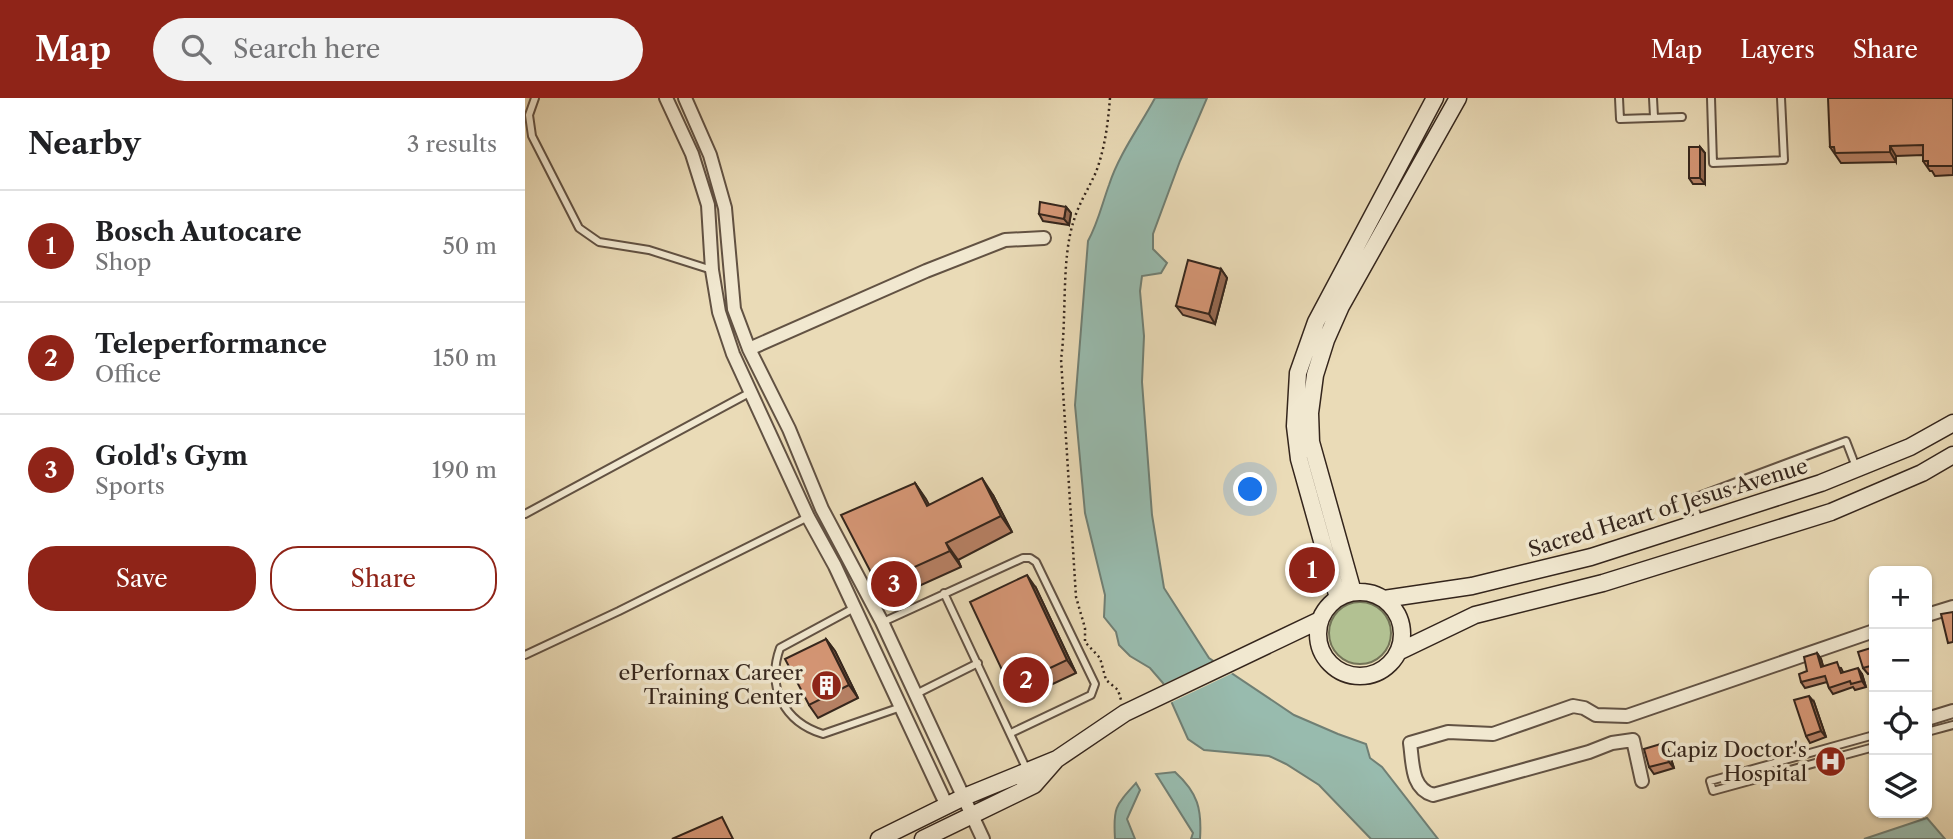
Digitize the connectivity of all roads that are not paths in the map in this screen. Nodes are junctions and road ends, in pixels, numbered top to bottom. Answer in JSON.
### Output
{"nodes":[{"id":1,"x":535,"y":98,"type":"edge"},
{"id":2,"x":666,"y":98,"type":"edge"},
{"id":3,"x":685,"y":98,"type":"edge"},
{"id":4,"x":1434,"y":98,"type":"edge"},
{"id":5,"x":1458,"y":98,"type":"edge"},
{"id":6,"x":1619,"y":98,"type":"edge"},
{"id":7,"x":1653,"y":98,"type":"edge"},
{"id":8,"x":1711,"y":98,"type":"edge"},
{"id":9,"x":1781,"y":98,"type":"edge"},
{"id":10,"x":1654,"y":117,"type":"junction"},
{"id":11,"x":1682,"y":117,"type":"dead end"},
{"id":12,"x":1044,"y":238,"type":"dead end"},
{"id":13,"x":729,"y":269,"type":"junction"},
{"id":14,"x":712,"y":270,"type":"junction"},
{"id":15,"x":750,"y":349,"type":"junction"},
{"id":16,"x":752,"y":391,"type":"junction"},
{"id":17,"x":1953,"y":423,"type":"edge"},
{"id":18,"x":1953,"y":455,"type":"edge"},
{"id":19,"x":1857,"y":469,"type":"junction"},
{"id":20,"x":822,"y":509,"type":"junction"},
{"id":21,"x":525,"y":514,"type":"edge"},
{"id":22,"x":808,"y":517,"type":"junction"},
{"id":23,"x":1700,"y":521,"type":"junction"},
{"id":24,"x":848,"y":560,"type":"junction"},
{"id":25,"x":835,"y":566,"type":"junction"},
{"id":26,"x":944,"y":593,"type":"junction"},
{"id":27,"x":1345,"y":595,"type":"junction"},
{"id":28,"x":1384,"y":599,"type":"junction"},
{"id":29,"x":1953,"y":607,"type":"edge"},
{"id":30,"x":855,"y":608,"type":"junction"},
{"id":31,"x":1932,"y":613,"type":"edge"},
{"id":32,"x":1319,"y":620,"type":"junction"},
{"id":33,"x":882,"y":622,"type":"junction"},
{"id":34,"x":865,"y":631,"type":"junction"},
{"id":35,"x":1869,"y":633,"type":"edge"},
{"id":36,"x":1398,"y":652,"type":"junction"},
{"id":37,"x":525,"y":655,"type":"edge"},
{"id":38,"x":978,"y":663,"type":"junction"},
{"id":39,"x":916,"y":694,"type":"junction"},
{"id":40,"x":901,"y":707,"type":"junction"},
{"id":41,"x":1953,"y":711,"type":"edge"},
{"id":42,"x":1627,"y":716,"type":"junction"},
{"id":43,"x":1932,"y":717,"type":"edge"},
{"id":44,"x":1953,"y":725,"type":"edge"},
{"id":45,"x":1932,"y":731,"type":"edge"},
{"id":46,"x":1011,"y":733,"type":"junction"},
{"id":47,"x":1869,"y":735,"type":"edge"},
{"id":48,"x":1633,"y":740,"type":"junction"},
{"id":49,"x":1869,"y":748,"type":"edge"},
{"id":50,"x":1030,"y":777,"type":"junction"},
{"id":51,"x":1642,"y":781,"type":"dead end"},
{"id":52,"x":964,"y":797,"type":"junction"},
{"id":53,"x":947,"y":806,"type":"junction"},
{"id":54,"x":971,"y":815,"type":"junction"},
{"id":55,"x":879,"y":839,"type":"edge"},
{"id":56,"x":923,"y":839,"type":"edge"},
{"id":57,"x":983,"y":839,"type":"edge"}],
"edges":[{"from":1,"to":14,"type":"lane"},
{"from":2,"to":14,"type":"street"},
{"from":3,"to":13,"type":"street"},
{"from":4,"to":27,"type":"main road"},
{"from":5,"to":27,"type":"main road"},
{"from":6,"to":10,"type":"lane"},
{"from":7,"to":10,"type":"lane"},
{"from":8,"to":9,"type":"lane"},
{"from":10,"to":11,"type":"lane"},
{"from":12,"to":15,"type":"street"},
{"from":13,"to":14,"type":"street"},
{"from":13,"to":15,"type":"street"},
{"from":14,"to":16,"type":"street"},
{"from":15,"to":20,"type":"street"},
{"from":16,"to":21,"type":"lane"},
{"from":16,"to":22,"type":"street"},
{"from":17,"to":19,"type":"main road","name":"Sacred Heart of Jesus Avenue"},
{"from":18,"to":36,"type":"main road"},
{"from":19,"to":23,"type":"main road","name":"Sacred Heart of Jesus Avenue"},
{"from":19,"to":23,"type":"lane"},
{"from":20,"to":22,"type":"street"},
{"from":20,"to":24,"type":"street"},
{"from":22,"to":25,"type":"street"},
{"from":22,"to":37,"type":"lane"},
{"from":23,"to":28,"type":"main road","name":"Sacred Heart of Jesus Avenue"},
{"from":24,"to":25,"type":"street"},
{"from":24,"to":33,"type":"street"},
{"from":25,"to":30,"type":"street"},
{"from":26,"to":33,"type":"lane"},
{"from":26,"to":38,"type":"lane"},
{"from":26,"to":46,"type":"lane"},
{"from":27,"to":28,"type":"main road"},
{"from":27,"to":32,"type":"main road"},
{"from":28,"to":36,"type":"main road"},
{"from":29,"to":31,"type":"street"},
{"from":30,"to":34,"type":"street"},
{"from":30,"to":40,"type":"lane"},
{"from":32,"to":36,"type":"main road"},
{"from":32,"to":50,"type":"main road"},
{"from":33,"to":34,"type":"street"},
{"from":33,"to":39,"type":"street"},
{"from":34,"to":40,"type":"street"},
{"from":35,"to":42,"type":"street"},
{"from":38,"to":39,"type":"lane"},
{"from":38,"to":46,"type":"lane"},
{"from":39,"to":52,"type":"street"},
{"from":40,"to":53,"type":"street"},
{"from":41,"to":43,"type":"street"},
{"from":42,"to":48,"type":"street"},
{"from":42,"to":48,"type":"street"},
{"from":44,"to":45,"type":"lane"},
{"from":46,"to":50,"type":"lane"},
{"from":47,"to":49,"type":"lane"},
{"from":48,"to":51,"type":"street"},
{"from":50,"to":52,"type":"main road"},
{"from":50,"to":54,"type":"main road"},
{"from":52,"to":53,"type":"main road"},
{"from":52,"to":54,"type":"street"},
{"from":53,"to":55,"type":"main road"},
{"from":54,"to":56,"type":"main road"},
{"from":54,"to":57,"type":"street"}]}
